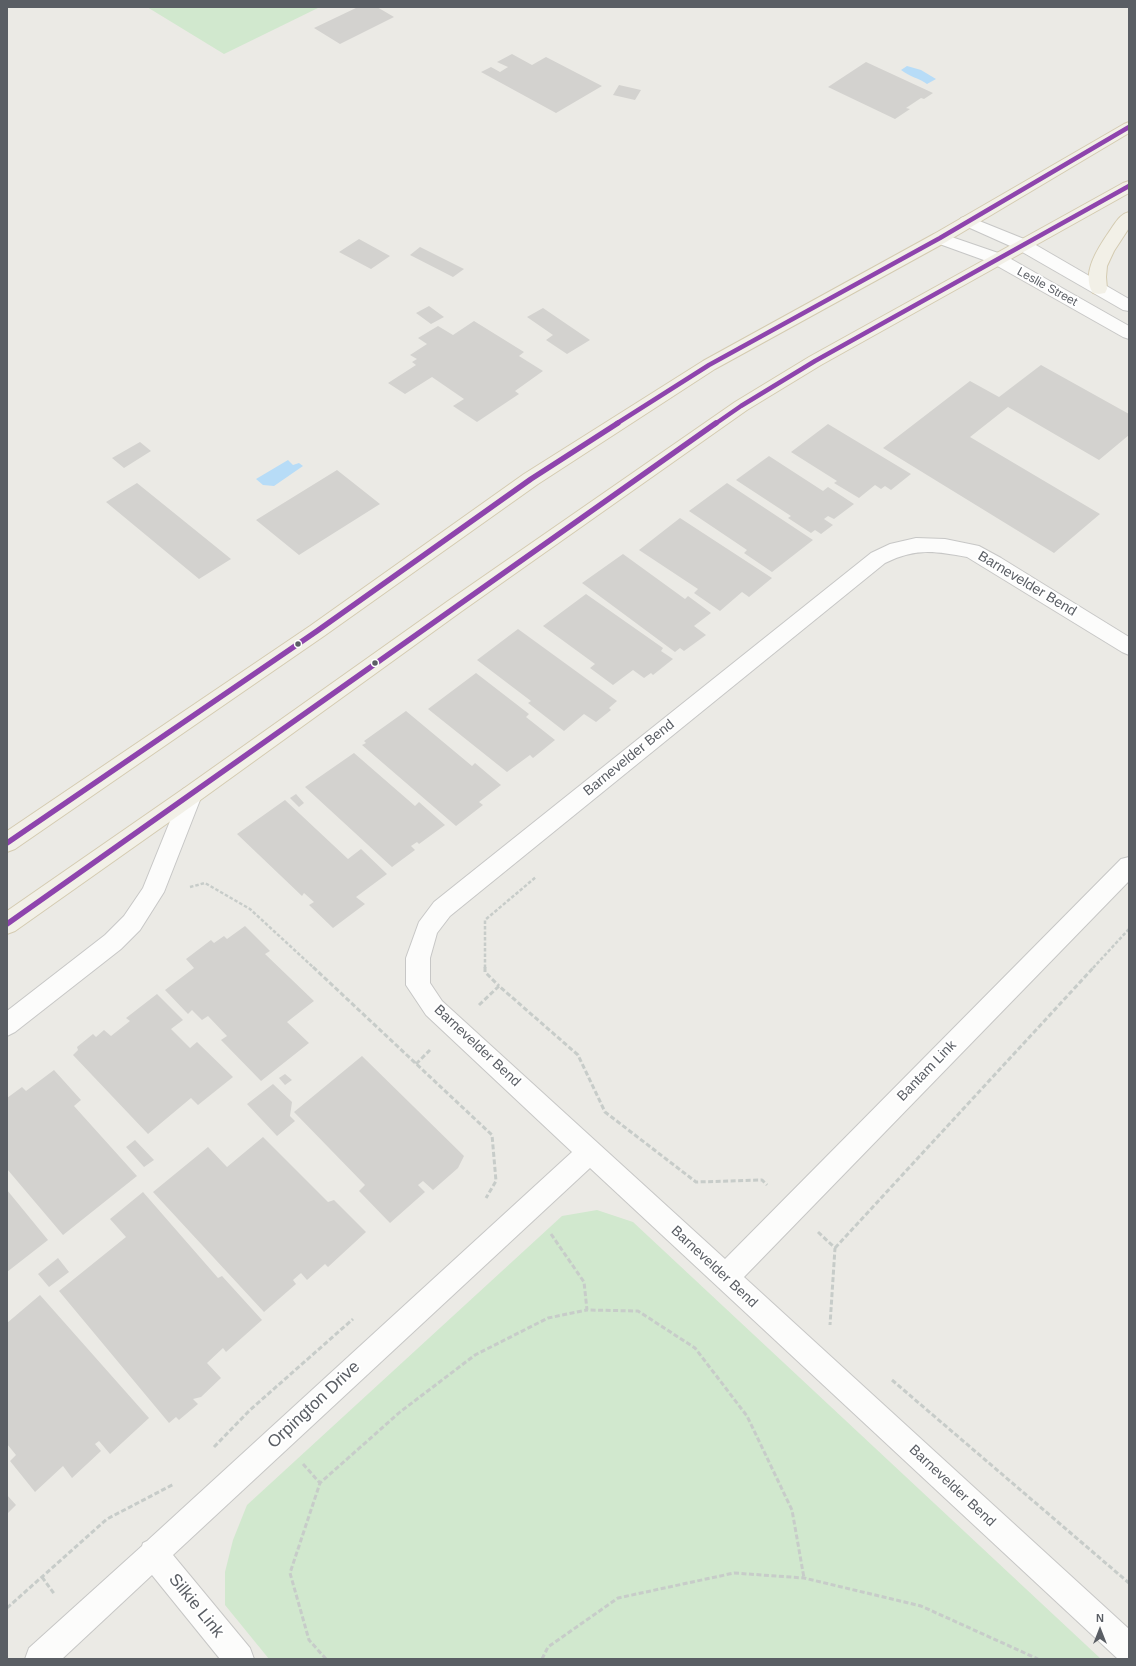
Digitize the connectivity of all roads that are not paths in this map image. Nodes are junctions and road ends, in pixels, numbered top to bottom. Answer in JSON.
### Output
{"nodes":[{"id":1,"x":1129,"y":112,"type":"edge"},
{"id":2,"x":1129,"y":127,"type":"edge"},
{"id":3,"x":1032,"y":183,"type":"junction"},
{"id":4,"x":1129,"y":186,"type":"edge"},
{"id":5,"x":1129,"y":217,"type":"edge"},
{"id":6,"x":967,"y":221,"type":"junction"},
{"id":7,"x":940,"y":238,"type":"junction"},
{"id":8,"x":1023,"y":245,"type":"junction"},
{"id":9,"x":998,"y":259,"type":"junction"},
{"id":10,"x":1099,"y":289,"type":"junction"},
{"id":11,"x":1129,"y":306,"type":"edge"},
{"id":12,"x":1129,"y":333,"type":"edge"},
{"id":13,"x":1129,"y":647,"type":"edge"},
{"id":14,"x":191,"y":795,"type":"junction"},
{"id":15,"x":7,"y":843,"type":"edge"},
{"id":16,"x":1129,"y":866,"type":"edge"},
{"id":17,"x":7,"y":924,"type":"edge"},
{"id":18,"x":7,"y":1024,"type":"edge"},
{"id":19,"x":590,"y":1152,"type":"junction"},
{"id":20,"x":726,"y":1277,"type":"junction"},
{"id":21,"x":153,"y":1553,"type":"junction"},
{"id":22,"x":1129,"y":1649,"type":"edge"},
{"id":23,"x":40,"y":1659,"type":"edge"},
{"id":24,"x":239,"y":1659,"type":"edge"}],
"edges":[{"from":1,"to":3,"type":"main road"},
{"from":2,"to":3,"type":"main road"},
{"from":3,"to":6,"type":"main road"},
{"from":4,"to":8,"type":"main road"},
{"from":5,"to":10,"type":"main road"},
{"from":6,"to":7,"type":"main road"},
{"from":6,"to":8,"type":"street","name":"Leslie Street"},
{"from":7,"to":9,"type":"street","name":"Leslie Street"},
{"from":7,"to":15,"type":"main road"},
{"from":8,"to":9,"type":"main road"},
{"from":8,"to":10,"type":"street","name":"Leslie Street"},
{"from":9,"to":12,"type":"street","name":"Leslie Street"},
{"from":9,"to":14,"type":"main road"},
{"from":10,"to":11,"type":"street","name":"Leslie Street"},
{"from":13,"to":19,"type":"street","name":"Barnevelder Bend"},
{"from":14,"to":17,"type":"main road"},
{"from":14,"to":18,"type":"street"},
{"from":16,"to":20,"type":"street","name":"Bantam Link"},
{"from":19,"to":20,"type":"street","name":"Barnevelder Bend"},
{"from":19,"to":21,"type":"street","name":"Orpington Drive"},
{"from":20,"to":22,"type":"street","name":"Barnevelder Bend"},
{"from":21,"to":23,"type":"street","name":"Orpington Drive"},
{"from":21,"to":24,"type":"street","name":"Silkie Link"}]}
